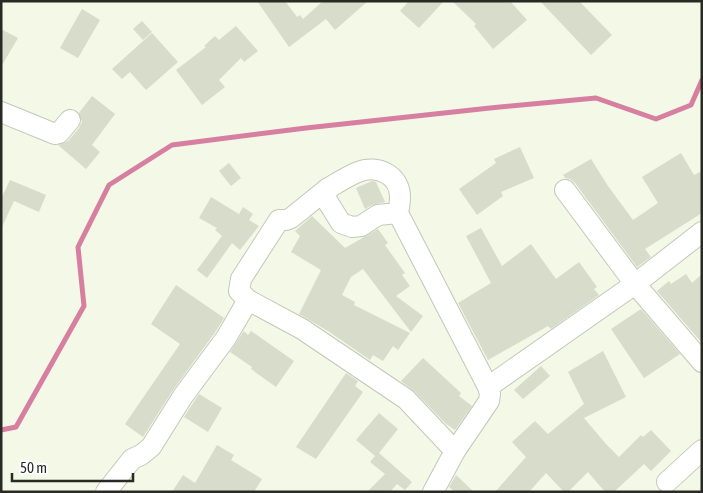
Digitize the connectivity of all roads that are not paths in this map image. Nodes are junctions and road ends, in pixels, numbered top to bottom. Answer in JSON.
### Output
{"nodes":[{"id":1,"x":1,"y":112,"type":"edge"},
{"id":2,"x":70,"y":120,"type":"dead end"},
{"id":3,"x":327,"y":188,"type":"junction"},
{"id":4,"x":565,"y":190,"type":"dead end"},
{"id":5,"x":398,"y":213,"type":"junction"},
{"id":6,"x":702,"y":232,"type":"edge"},
{"id":7,"x":635,"y":284,"type":"junction"},
{"id":8,"x":248,"y":300,"type":"junction"},
{"id":9,"x":702,"y":362,"type":"edge"},
{"id":10,"x":488,"y":387,"type":"junction"},
{"id":11,"x":702,"y":450,"type":"edge"},
{"id":12,"x":456,"y":451,"type":"junction"},
{"id":13,"x":667,"y":482,"type":"dead end"},
{"id":14,"x":106,"y":492,"type":"edge"},
{"id":15,"x":433,"y":492,"type":"edge"}],
"edges":[{"from":1,"to":2,"type":"street"},
{"from":3,"to":5,"type":"street"},
{"from":3,"to":5,"type":"street"},
{"from":3,"to":8,"type":"street"},
{"from":4,"to":7,"type":"street"},
{"from":5,"to":10,"type":"street"},
{"from":6,"to":7,"type":"street"},
{"from":7,"to":9,"type":"street"},
{"from":7,"to":10,"type":"street"},
{"from":8,"to":12,"type":"street"},
{"from":8,"to":14,"type":"street"},
{"from":10,"to":12,"type":"street"},
{"from":11,"to":13,"type":"street"},
{"from":12,"to":15,"type":"street"}]}
